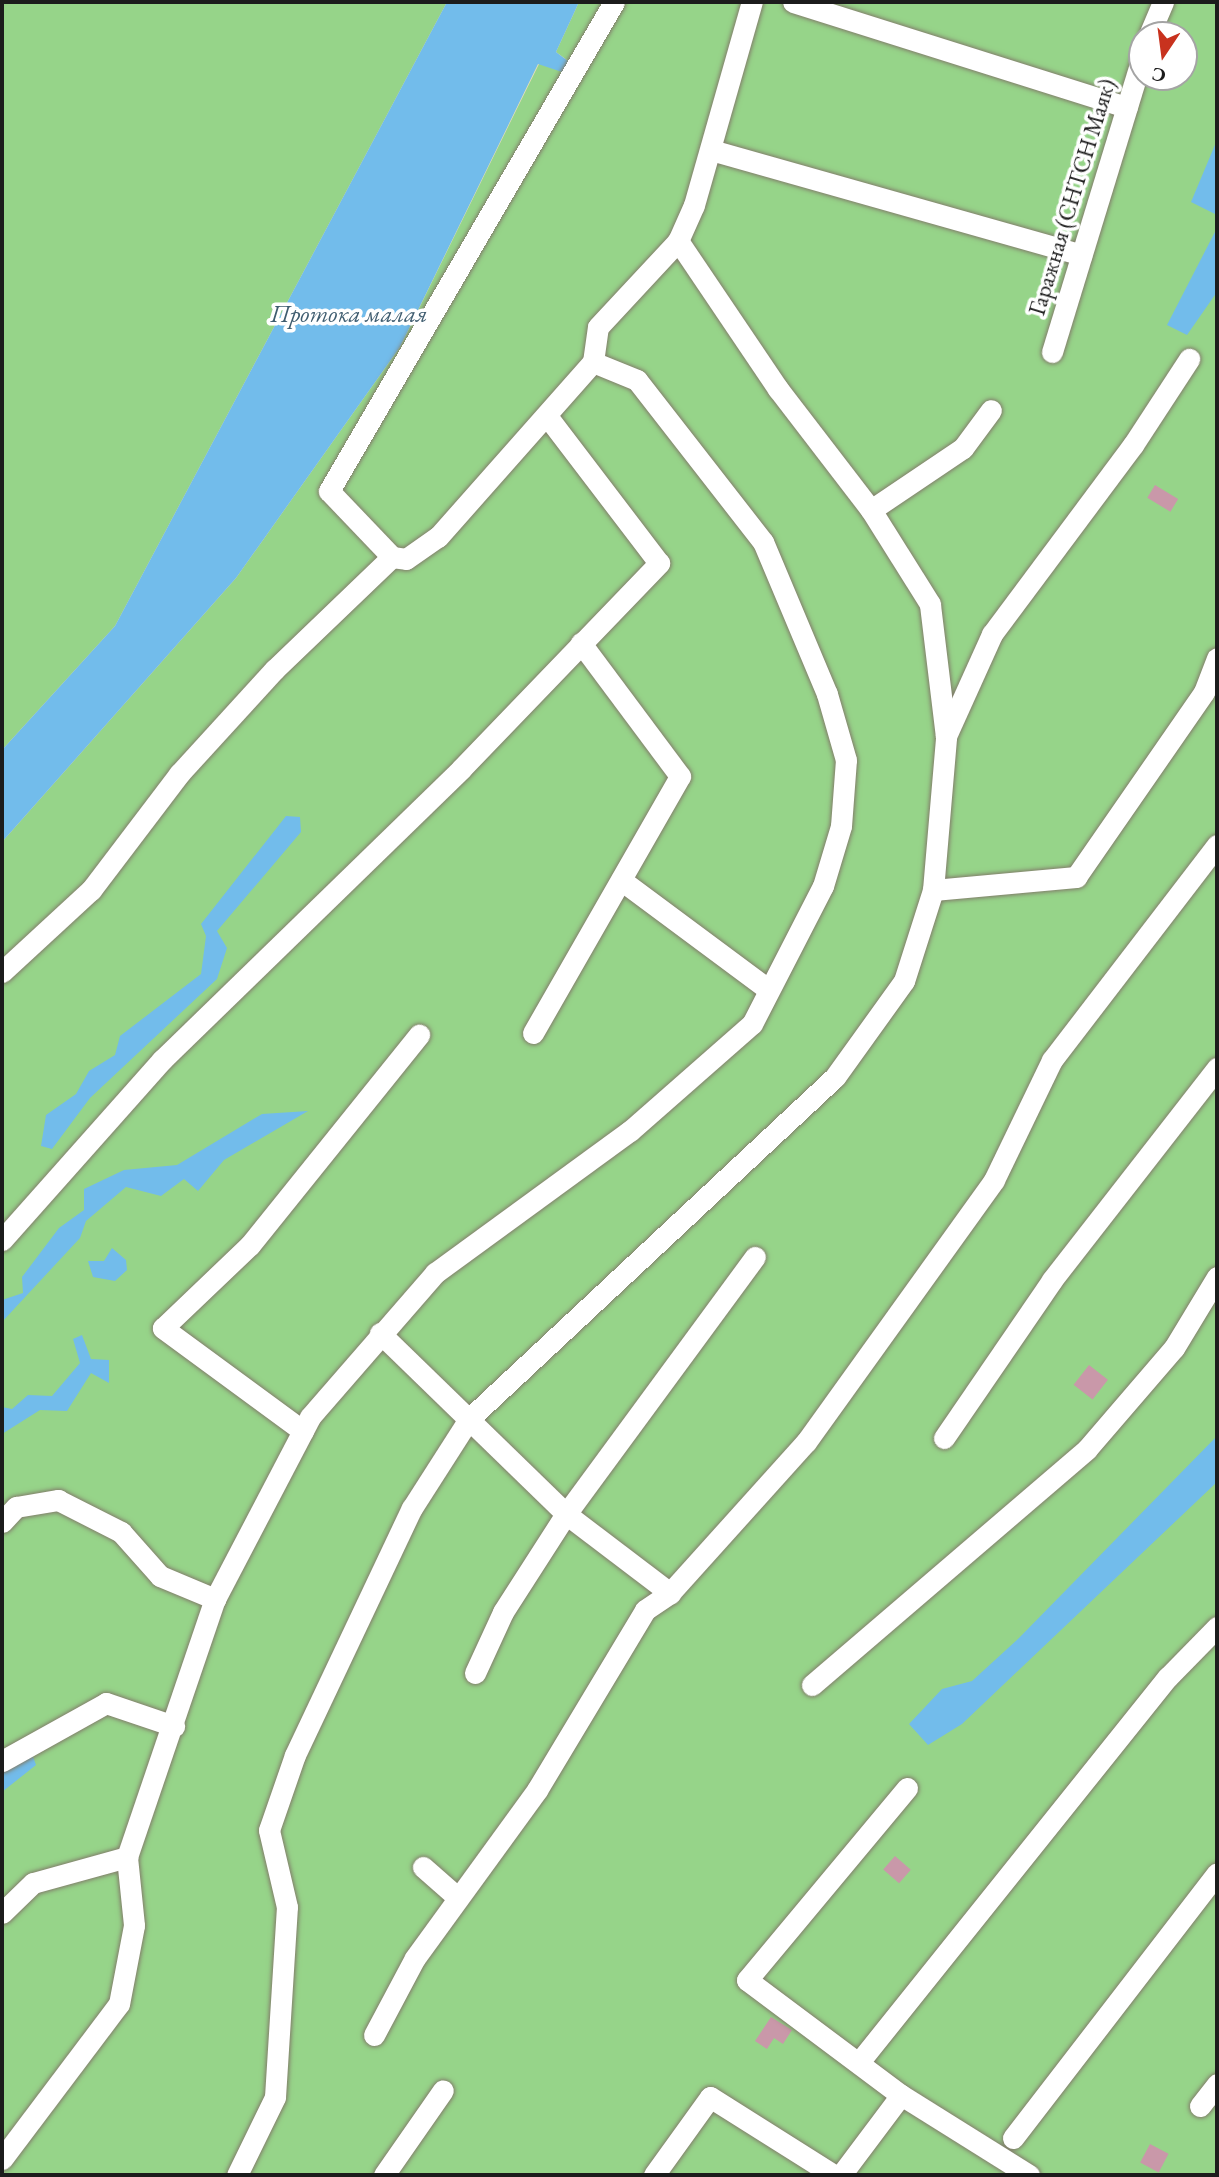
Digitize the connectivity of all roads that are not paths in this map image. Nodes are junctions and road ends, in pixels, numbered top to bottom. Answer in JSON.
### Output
{"nodes":[{"id":1,"x":614,"y":2,"type":"edge"},
{"id":2,"x":752,"y":2,"type":"edge"},
{"id":3,"x":793,"y":2,"type":"edge"},
{"id":4,"x":1163,"y":2,"type":"edge"},
{"id":5,"x":1155,"y":21,"type":"edge"},
{"id":6,"x":1132,"y":91,"type":"edge"},
{"id":7,"x":1127,"y":107,"type":"junction"},
{"id":8,"x":711,"y":150,"type":"junction"},
{"id":9,"x":678,"y":241,"type":"junction"},
{"id":10,"x":1082,"y":255,"type":"junction"},
{"id":11,"x":1052,"y":352,"type":"dead end"},
{"id":12,"x":1189,"y":359,"type":"dead end"},
{"id":13,"x":593,"y":362,"type":"junction"},
{"id":14,"x":991,"y":410,"type":"dead end"},
{"id":15,"x":547,"y":416,"type":"junction"},
{"id":16,"x":871,"y":510,"type":"junction"},
{"id":17,"x":392,"y":557,"type":"junction"},
{"id":18,"x":582,"y":643,"type":"junction"},
{"id":19,"x":1217,"y":659,"type":"edge"},
{"id":20,"x":946,"y":737,"type":"junction"},
{"id":21,"x":1217,"y":845,"type":"edge"},
{"id":22,"x":621,"y":880,"type":"junction"},
{"id":23,"x":933,"y":890,"type":"junction"},
{"id":24,"x":2,"y":972,"type":"edge"},
{"id":25,"x":769,"y":990,"type":"junction"},
{"id":26,"x":533,"y":1033,"type":"dead end"},
{"id":27,"x":419,"y":1035,"type":"dead end"},
{"id":28,"x":1217,"y":1068,"type":"edge"},
{"id":29,"x":2,"y":1240,"type":"edge"},
{"id":30,"x":755,"y":1257,"type":"dead end"},
{"id":31,"x":1217,"y":1277,"type":"edge"},
{"id":32,"x":380,"y":1333,"type":"junction"},
{"id":33,"x":469,"y":1419,"type":"junction"},
{"id":34,"x":303,"y":1431,"type":"junction"},
{"id":35,"x":944,"y":1438,"type":"dead end"},
{"id":36,"x":566,"y":1514,"type":"junction"},
{"id":37,"x":2,"y":1522,"type":"edge"},
{"id":38,"x":670,"y":1593,"type":"junction"},
{"id":39,"x":215,"y":1599,"type":"junction"},
{"id":40,"x":1217,"y":1627,"type":"edge"},
{"id":41,"x":475,"y":1673,"type":"dead end"},
{"id":42,"x":811,"y":1685,"type":"dead end"},
{"id":43,"x":174,"y":1726,"type":"junction"},
{"id":44,"x":2,"y":1761,"type":"edge"},
{"id":45,"x":907,"y":1788,"type":"dead end"},
{"id":46,"x":127,"y":1857,"type":"junction"},
{"id":47,"x":422,"y":1867,"type":"dead end"},
{"id":48,"x":1217,"y":1873,"type":"edge"},
{"id":49,"x":457,"y":1897,"type":"junction"},
{"id":50,"x":2,"y":1913,"type":"edge"},
{"id":51,"x":374,"y":2035,"type":"dead end"},
{"id":52,"x":860,"y":2061,"type":"junction"},
{"id":53,"x":1217,"y":2084,"type":"edge"},
{"id":54,"x":443,"y":2090,"type":"dead end"},
{"id":55,"x":901,"y":2095,"type":"junction"},
{"id":56,"x":1200,"y":2106,"type":"dead end"},
{"id":57,"x":1013,"y":2138,"type":"dead end"},
{"id":58,"x":2,"y":2159,"type":"edge"},
{"id":59,"x":237,"y":2175,"type":"edge"},
{"id":60,"x":384,"y":2175,"type":"edge"},
{"id":61,"x":654,"y":2175,"type":"edge"},
{"id":62,"x":834,"y":2175,"type":"edge"},
{"id":63,"x":841,"y":2175,"type":"edge"},
{"id":64,"x":1029,"y":2175,"type":"edge"}],
"edges":[{"from":1,"to":17,"type":"street"},
{"from":2,"to":8,"type":"street"},
{"from":3,"to":7,"type":"street"},
{"from":4,"to":5,"type":"street"},
{"from":6,"to":7,"type":"street","name":"Гаражная (СНТСН Маяк)"},
{"from":7,"to":10,"type":"street","name":"Гаражная (СНТСН Маяк)"},
{"from":8,"to":9,"type":"street"},
{"from":8,"to":10,"type":"street"},
{"from":9,"to":13,"type":"street"},
{"from":9,"to":16,"type":"street"},
{"from":10,"to":11,"type":"street","name":"Гаражная (СНТСН Маяк)"},
{"from":12,"to":20,"type":"street"},
{"from":13,"to":15,"type":"street"},
{"from":13,"to":25,"type":"street"},
{"from":14,"to":16,"type":"street"},
{"from":15,"to":17,"type":"street"},
{"from":15,"to":18,"type":"street"},
{"from":16,"to":20,"type":"street"},
{"from":17,"to":24,"type":"street"},
{"from":18,"to":22,"type":"street"},
{"from":18,"to":29,"type":"street"},
{"from":19,"to":23,"type":"street"},
{"from":20,"to":23,"type":"street"},
{"from":21,"to":38,"type":"street"},
{"from":22,"to":25,"type":"street"},
{"from":22,"to":26,"type":"street"},
{"from":23,"to":33,"type":"street"},
{"from":25,"to":32,"type":"street"},
{"from":27,"to":34,"type":"street"},
{"from":28,"to":35,"type":"street"},
{"from":30,"to":36,"type":"street"},
{"from":31,"to":42,"type":"street"},
{"from":32,"to":33,"type":"street"},
{"from":32,"to":34,"type":"street"},
{"from":33,"to":36,"type":"street"},
{"from":33,"to":59,"type":"street"},
{"from":34,"to":39,"type":"street"},
{"from":36,"to":38,"type":"street"},
{"from":36,"to":41,"type":"street"},
{"from":37,"to":39,"type":"street"},
{"from":38,"to":49,"type":"street"},
{"from":39,"to":43,"type":"street"},
{"from":40,"to":52,"type":"street"},
{"from":43,"to":44,"type":"street"},
{"from":43,"to":46,"type":"street"},
{"from":45,"to":52,"type":"street"},
{"from":46,"to":50,"type":"street"},
{"from":46,"to":58,"type":"street"},
{"from":47,"to":49,"type":"street"},
{"from":48,"to":57,"type":"street"},
{"from":49,"to":51,"type":"street"},
{"from":52,"to":55,"type":"street"},
{"from":53,"to":56,"type":"street"},
{"from":54,"to":60,"type":"street"},
{"from":55,"to":63,"type":"street"},
{"from":55,"to":64,"type":"street"},
{"from":61,"to":62,"type":"street"}]}
